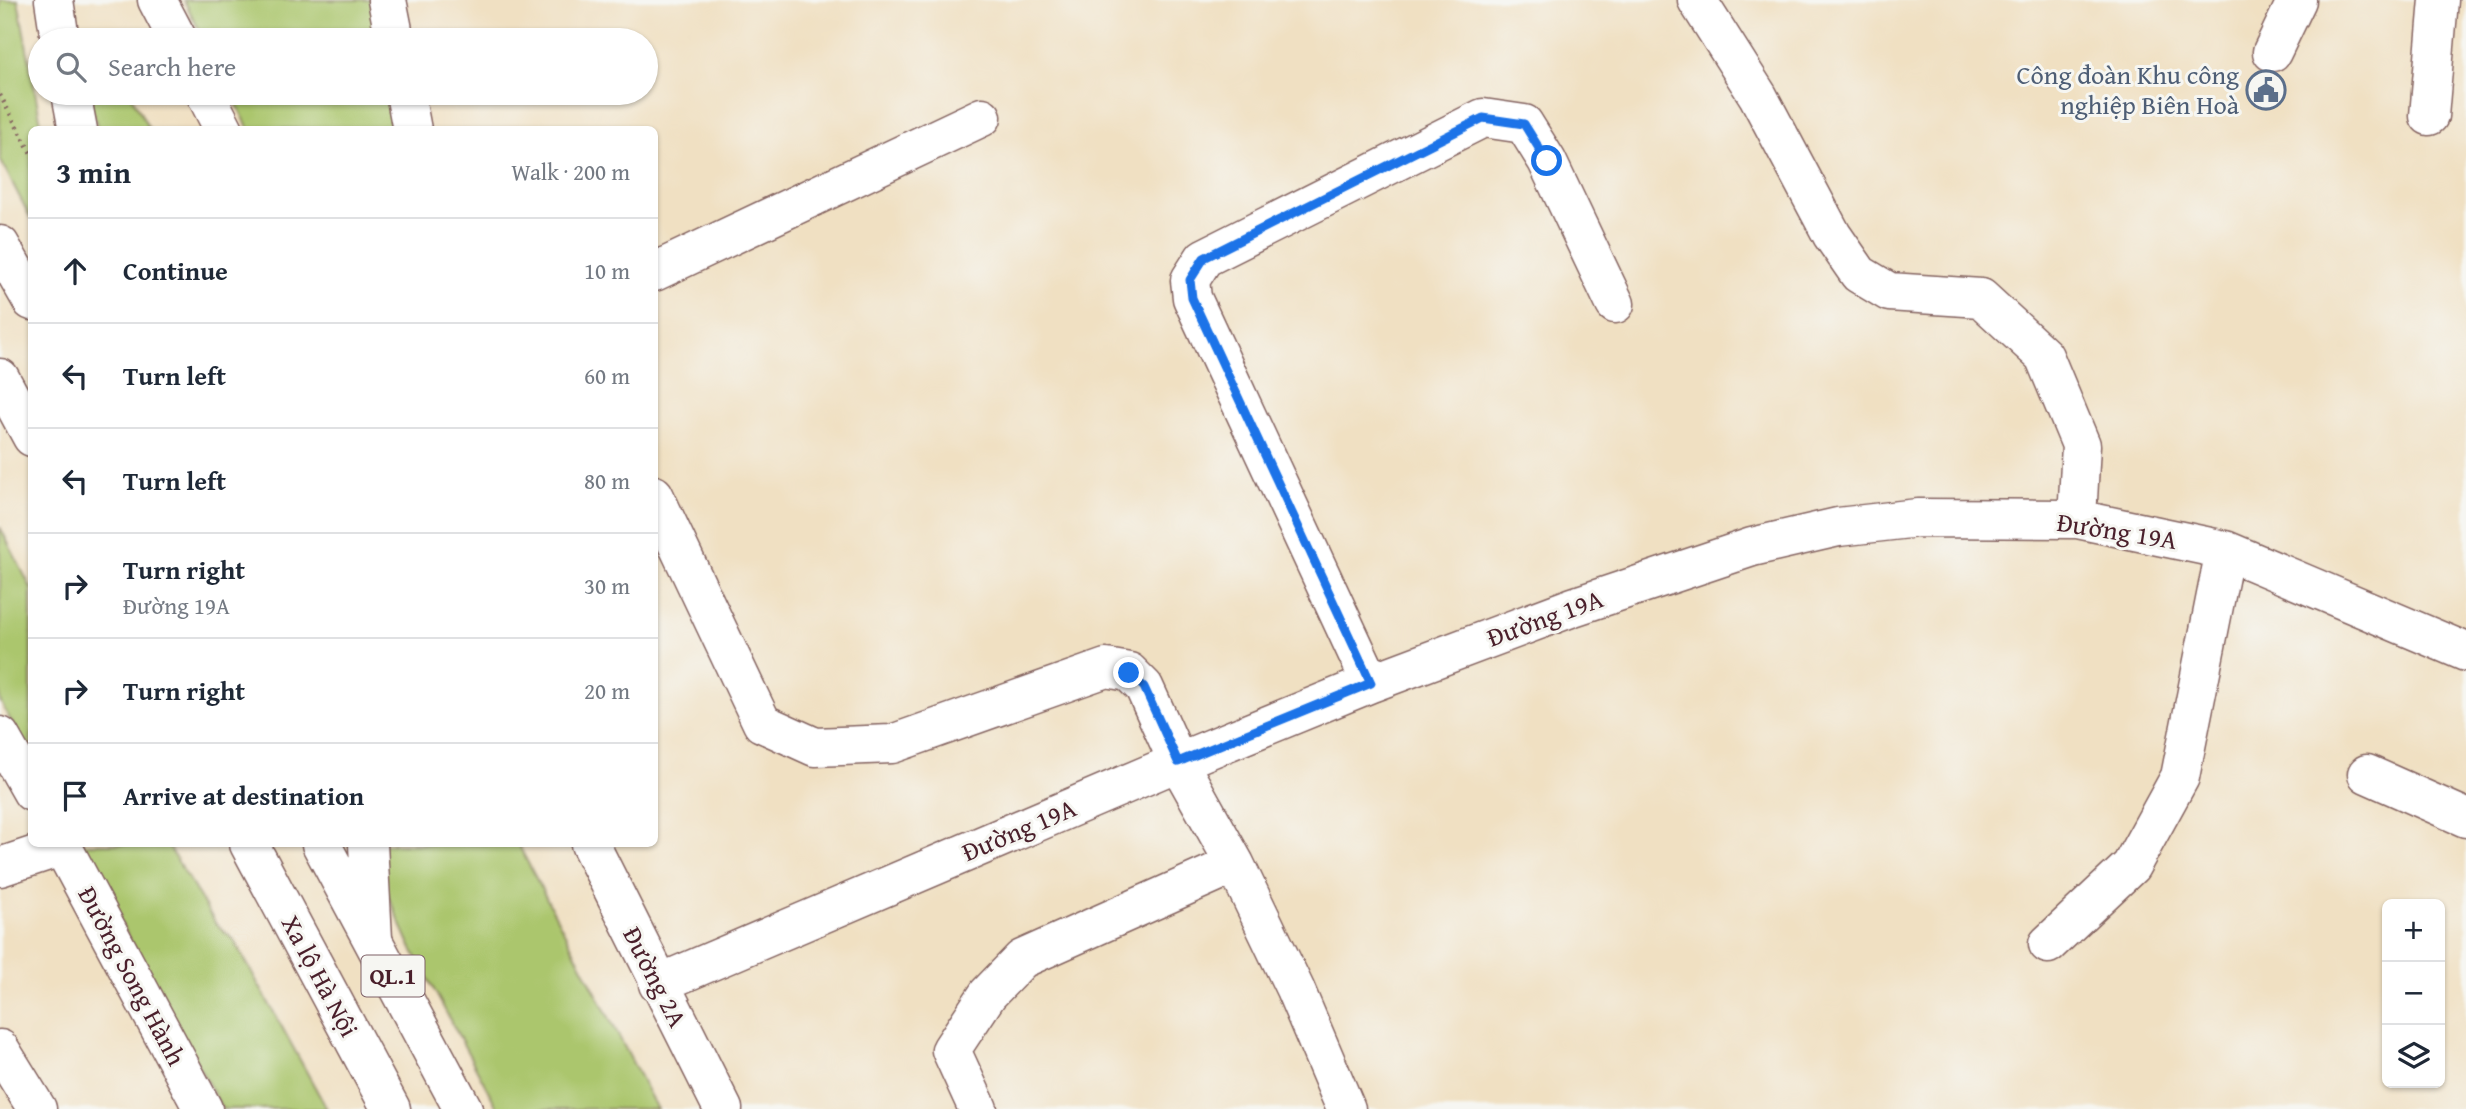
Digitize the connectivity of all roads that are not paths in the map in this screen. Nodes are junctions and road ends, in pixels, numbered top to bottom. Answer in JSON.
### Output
{"nodes":[{"id":1,"x":54,"y":0,"type":"edge"},
{"id":2,"x":157,"y":0,"type":"edge"},
{"id":3,"x":387,"y":0,"type":"edge"},
{"id":4,"x":1698,"y":0,"type":"edge"},
{"id":5,"x":2297,"y":0,"type":"edge"},
{"id":6,"x":2440,"y":0,"type":"edge"},
{"id":7,"x":58,"y":28,"type":"edge"},
{"id":8,"x":172,"y":28,"type":"edge"},
{"id":9,"x":393,"y":28,"type":"edge"},
{"id":10,"x":2272,"y":52,"type":"dead end"},
{"id":11,"x":73,"y":105,"type":"edge"},
{"id":12,"x":211,"y":105,"type":"edge"},
{"id":13,"x":407,"y":105,"type":"edge"},
{"id":14,"x":2428,"y":116,"type":"dead end"},
{"id":15,"x":982,"y":117,"type":"dead end"},
{"id":16,"x":77,"y":126,"type":"edge"},
{"id":17,"x":222,"y":126,"type":"edge"},
{"id":18,"x":411,"y":126,"type":"edge"},
{"id":19,"x":0,"y":245,"type":"edge"},
{"id":20,"x":658,"y":270,"type":"edge"},
{"id":21,"x":28,"y":295,"type":"edge"},
{"id":22,"x":1615,"y":304,"type":"dead end"},
{"id":23,"x":0,"y":378,"type":"edge"},
{"id":24,"x":28,"y":430,"type":"edge"},
{"id":25,"x":658,"y":503,"type":"edge"},
{"id":26,"x":2077,"y":519,"type":"junction"},
{"id":27,"x":2225,"y":550,"type":"junction"},
{"id":28,"x":2466,"y":652,"type":"edge"},
{"id":29,"x":1371,"y":683,"type":"junction"},
{"id":30,"x":0,"y":736,"type":"edge"},
{"id":31,"x":1178,"y":762,"type":"junction"},
{"id":32,"x":2367,"y":774,"type":"dead end"},
{"id":33,"x":28,"y":785,"type":"edge"},
{"id":34,"x":2466,"y":818,"type":"edge"},
{"id":35,"x":56,"y":847,"type":"edge"},
{"id":36,"x":63,"y":847,"type":"edge"},
{"id":37,"x":251,"y":847,"type":"edge"},
{"id":38,"x":323,"y":847,"type":"edge"},
{"id":39,"x":368,"y":847,"type":"edge"},
{"id":40,"x":591,"y":847,"type":"edge"},
{"id":41,"x":1235,"y":864,"type":"junction"},
{"id":42,"x":0,"y":867,"type":"edge"},
{"id":43,"x":373,"y":939,"type":"junction"},
{"id":44,"x":2048,"y":944,"type":"dead end"},
{"id":45,"x":658,"y":984,"type":"junction"},
{"id":46,"x":2,"y":1056,"type":"edge"},
{"id":47,"x":37,"y":1109,"type":"edge"},
{"id":48,"x":203,"y":1109,"type":"edge"},
{"id":49,"x":391,"y":1109,"type":"edge"},
{"id":50,"x":463,"y":1109,"type":"edge"},
{"id":51,"x":723,"y":1109,"type":"edge"},
{"id":52,"x":978,"y":1109,"type":"edge"},
{"id":53,"x":1346,"y":1109,"type":"edge"}],
"edges":[{"from":1,"to":7,"type":"main road"},
{"from":2,"to":8,"type":"main road"},
{"from":3,"to":9,"type":"main road"},
{"from":4,"to":26,"type":"main road"},
{"from":5,"to":10,"type":"main road"},
{"from":6,"to":14,"type":"main road"},
{"from":11,"to":16,"type":"main road"},
{"from":12,"to":17,"type":"main road"},
{"from":13,"to":18,"type":"main road"},
{"from":15,"to":20,"type":"main road"},
{"from":19,"to":21,"type":"main road"},
{"from":22,"to":29,"type":"main road"},
{"from":23,"to":24,"type":"main road"},
{"from":25,"to":31,"type":"main road"},
{"from":26,"to":27,"type":"main road","name":"Đường 19A"},
{"from":26,"to":29,"type":"main road","name":"Đường 19A"},
{"from":27,"to":28,"type":"main road","name":"Đường 19A"},
{"from":27,"to":44,"type":"main road"},
{"from":29,"to":31,"type":"main road","name":"Đường 19A"},
{"from":30,"to":33,"type":"main road"},
{"from":31,"to":41,"type":"main road"},
{"from":31,"to":45,"type":"main road","name":"Đường 19A"},
{"from":32,"to":34,"type":"main road"},
{"from":35,"to":42,"type":"main road"},
{"from":36,"to":48,"type":"main road","name":"Đường Song Hành"},
{"from":37,"to":49,"type":"main road","name":"Xa lộ Hà Nội","number":"QL.1"},
{"from":38,"to":43,"type":"main road","number":"QL.1"},
{"from":39,"to":43,"type":"main road"},
{"from":40,"to":45,"type":"main road","name":"Đường 2A"},
{"from":41,"to":52,"type":"main road"},
{"from":41,"to":53,"type":"main road"},
{"from":43,"to":50,"type":"main road","number":"QL.1"},
{"from":45,"to":51,"type":"main road","name":"Đường 2A"},
{"from":46,"to":47,"type":"main road"}]}
